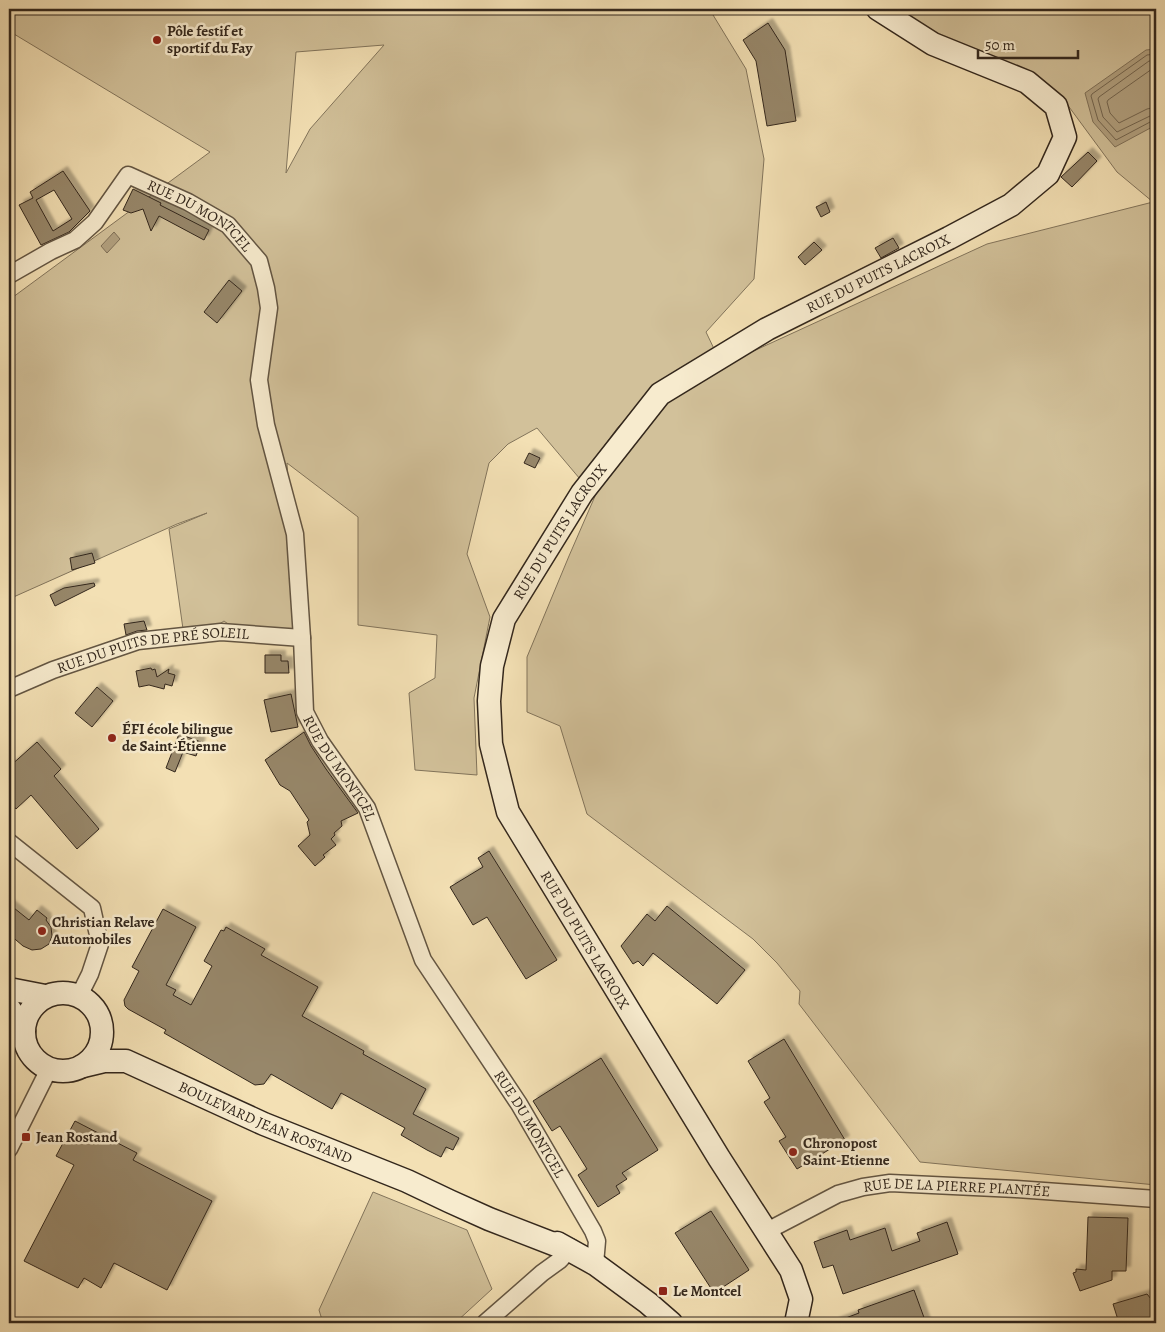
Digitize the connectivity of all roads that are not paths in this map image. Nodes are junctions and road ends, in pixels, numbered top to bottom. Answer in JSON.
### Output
{"nodes":[{"id":1,"x":884,"y":13,"type":"edge"},
{"id":2,"x":9,"y":274,"type":"edge"},
{"id":3,"x":302,"y":638,"type":"junction"},
{"id":4,"x":9,"y":690,"type":"edge"},
{"id":5,"x":9,"y":842,"type":"edge"},
{"id":6,"x":9,"y":989,"type":"edge"},
{"id":7,"x":46,"y":996,"type":"junction"},
{"id":8,"x":79,"y":996,"type":"junction"},
{"id":9,"x":9,"y":1008,"type":"edge"},
{"id":10,"x":24,"y":1031,"type":"junction"},
{"id":11,"x":103,"y":1033,"type":"junction"},
{"id":12,"x":126,"y":1061,"type":"junction"},
{"id":13,"x":83,"y":1066,"type":"junction"},
{"id":14,"x":49,"y":1069,"type":"junction"},
{"id":15,"x":9,"y":1149,"type":"edge"},
{"id":16,"x":1156,"y":1199,"type":"edge"},
{"id":17,"x":767,"y":1232,"type":"junction"},
{"id":18,"x":570,"y":1250,"type":"junction"},
{"id":19,"x":595,"y":1264,"type":"junction"},
{"id":20,"x":484,"y":1323,"type":"edge"},
{"id":21,"x":671,"y":1323,"type":"edge"},
{"id":22,"x":796,"y":1323,"type":"edge"}],
"edges":[{"from":1,"to":17,"type":"street","name":"RUE DU PUITS LACROIX"},
{"from":2,"to":3,"type":"street","name":"RUE DU MONTCEL"},
{"from":3,"to":4,"type":"street","name":"RUE DU PUITS DE PRÉ SOLEIL"},
{"from":3,"to":19,"type":"street","name":"RUE DU MONTCEL"},
{"from":5,"to":8,"type":"street"},
{"from":6,"to":7,"type":"street"},
{"from":7,"to":8,"type":"street"},
{"from":7,"to":10,"type":"street"},
{"from":8,"to":11,"type":"street"},
{"from":9,"to":10,"type":"street"},
{"from":10,"to":14,"type":"street"},
{"from":11,"to":12,"type":"street"},
{"from":11,"to":13,"type":"street"},
{"from":12,"to":13,"type":"street"},
{"from":12,"to":18,"type":"street","name":"BOULEVARD JEAN ROSTAND"},
{"from":13,"to":14,"type":"street"},
{"from":14,"to":15,"type":"street"},
{"from":16,"to":17,"type":"street","name":"RUE DE LA PIERRE PLANTÉE"},
{"from":17,"to":22,"type":"street","name":"RUE DU PUITS LACROIX"},
{"from":18,"to":19,"type":"street","name":"BOULEVARD JEAN ROSTAND"},
{"from":18,"to":20,"type":"street"},
{"from":19,"to":21,"type":"street","name":"BOULEVARD JEAN ROSTAND"}]}
